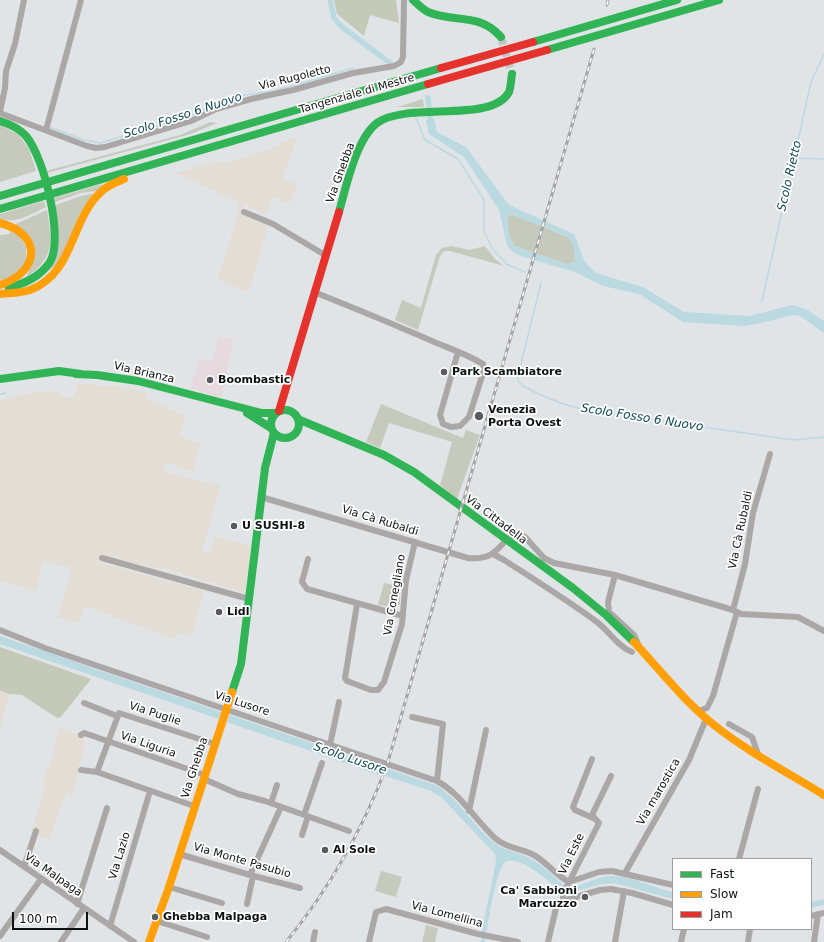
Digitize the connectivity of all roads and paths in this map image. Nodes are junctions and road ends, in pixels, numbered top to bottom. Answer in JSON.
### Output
{"nodes":[{"id":1,"x":24,"y":0,"type":"edge"},
{"id":2,"x":80,"y":0,"type":"edge"},
{"id":3,"x":404,"y":0,"type":"edge"},
{"id":4,"x":413,"y":0,"type":"edge"},
{"id":5,"x":677,"y":0,"type":"edge"},
{"id":6,"x":719,"y":0,"type":"edge"},
{"id":7,"x":501,"y":37,"type":"tunnel mouth"},
{"id":8,"x":512,"y":74,"type":"tunnel mouth"},
{"id":9,"x":0,"y":112,"type":"edge"},
{"id":10,"x":0,"y":121,"type":"edge"},
{"id":11,"x":46,"y":130,"type":"junction"},
{"id":12,"x":177,"y":157,"type":"junction"},
{"id":13,"x":35,"y":186,"type":"junction"},
{"id":14,"x":0,"y":191,"type":"edge"},
{"id":15,"x":0,"y":196,"type":"edge"},
{"id":16,"x":0,"y":209,"type":"edge"},
{"id":17,"x":244,"y":212,"type":"dead end"},
{"id":18,"x":0,"y":223,"type":"edge"},
{"id":19,"x":325,"y":255,"type":"junction"},
{"id":20,"x":0,"y":287,"type":"edge"},
{"id":21,"x":314,"y":292,"type":"junction"},
{"id":22,"x":0,"y":294,"type":"edge"},
{"id":23,"x":459,"y":353,"type":"junction"},
{"id":24,"x":81,"y":374,"type":"junction"},
{"id":25,"x":0,"y":379,"type":"edge"},
{"id":26,"x":289,"y":381,"type":"junction"},
{"id":27,"x":0,"y":383,"type":"edge"},
{"id":28,"x":233,"y":407,"type":"junction"},
{"id":29,"x":278,"y":412,"type":"junction"},
{"id":30,"x":294,"y":412,"type":"junction"},
{"id":31,"x":300,"y":420,"type":"junction"},
{"id":32,"x":273,"y":431,"type":"junction"},
{"id":33,"x":296,"y":434,"type":"junction"},
{"id":34,"x":326,"y":434,"type":"junction"},
{"id":35,"x":285,"y":438,"type":"junction"},
{"id":36,"x":770,"y":454,"type":"dead end"},
{"id":37,"x":267,"y":460,"type":"junction"},
{"id":38,"x":261,"y":497,"type":"junction"},
{"id":39,"x":415,"y":542,"type":"junction"},
{"id":40,"x":493,"y":554,"type":"junction"},
{"id":41,"x":102,"y":558,"type":"dead end"},
{"id":42,"x":308,"y":559,"type":"dead end"},
{"id":43,"x":615,"y":575,"type":"junction"},
{"id":44,"x":249,"y":599,"type":"junction"},
{"id":45,"x":608,"y":602,"type":"junction"},
{"id":46,"x":357,"y":604,"type":"junction"},
{"id":47,"x":592,"y":604,"type":"junction"},
{"id":48,"x":735,"y":611,"type":"junction"},
{"id":49,"x":403,"y":616,"type":"junction"},
{"id":50,"x":0,"y":630,"type":"edge"},
{"id":51,"x":824,"y":631,"type":"edge"},
{"id":52,"x":639,"y":646,"type":"junction"},
{"id":53,"x":632,"y":652,"type":"dead end"},
{"id":54,"x":339,"y":702,"type":"dead end"},
{"id":55,"x":84,"y":703,"type":"dead end"},
{"id":56,"x":226,"y":710,"type":"junction"},
{"id":57,"x":698,"y":711,"type":"junction"},
{"id":58,"x":117,"y":716,"type":"junction"},
{"id":59,"x":412,"y":717,"type":"dead end"},
{"id":60,"x":706,"y":719,"type":"junction"},
{"id":61,"x":729,"y":724,"type":"dead end"},
{"id":62,"x":486,"y":730,"type":"dead end"},
{"id":63,"x":81,"y":735,"type":"dead end"},
{"id":64,"x":751,"y":736,"type":"junction"},
{"id":65,"x":108,"y":742,"type":"junction"},
{"id":66,"x":215,"y":744,"type":"junction"},
{"id":67,"x":330,"y":745,"type":"junction"},
{"id":68,"x":744,"y":745,"type":"junction"},
{"id":69,"x":758,"y":754,"type":"junction"},
{"id":70,"x":592,"y":759,"type":"dead end"},
{"id":71,"x":322,"y":762,"type":"dead end"},
{"id":72,"x":81,"y":770,"type":"dead end"},
{"id":73,"x":97,"y":772,"type":"junction"},
{"id":74,"x":612,"y":776,"type":"dead end"},
{"id":75,"x":204,"y":777,"type":"junction"},
{"id":76,"x":437,"y":781,"type":"junction"},
{"id":77,"x":277,"y":785,"type":"dead end"},
{"id":78,"x":758,"y":789,"type":"dead end"},
{"id":79,"x":150,"y":791,"type":"junction"},
{"id":80,"x":824,"y":795,"type":"edge"},
{"id":81,"x":271,"y":803,"type":"junction"},
{"id":82,"x":194,"y":806,"type":"junction"},
{"id":83,"x":281,"y":807,"type":"junction"},
{"id":84,"x":107,"y":808,"type":"dead end"},
{"id":85,"x":469,"y":810,"type":"junction"},
{"id":86,"x":306,"y":815,"type":"junction"},
{"id":87,"x":593,"y":818,"type":"junction"},
{"id":88,"x":36,"y":831,"type":"dead end"},
{"id":89,"x":350,"y":831,"type":"dead end"},
{"id":90,"x":302,"y":835,"type":"dead end"},
{"id":91,"x":0,"y":850,"type":"edge"},
{"id":92,"x":179,"y":854,"type":"junction"},
{"id":93,"x":739,"y":858,"type":"edge"},
{"id":94,"x":24,"y":867,"type":"junction"},
{"id":95,"x":625,"y":873,"type":"junction"},
{"id":96,"x":251,"y":876,"type":"junction"},
{"id":97,"x":41,"y":879,"type":"junction"},
{"id":98,"x":568,"y":883,"type":"junction"},
{"id":99,"x":672,"y":885,"type":"edge"},
{"id":100,"x":169,"y":886,"type":"junction"},
{"id":101,"x":300,"y":888,"type":"dead end"},
{"id":102,"x":624,"y":891,"type":"junction"},
{"id":103,"x":563,"y":902,"type":"junction"},
{"id":104,"x":222,"y":903,"type":"dead end"},
{"id":105,"x":77,"y":904,"type":"junction"},
{"id":106,"x":247,"y":904,"type":"dead end"},
{"id":107,"x":672,"y":905,"type":"edge"},
{"id":108,"x":84,"y":908,"type":"junction"},
{"id":109,"x":821,"y":914,"type":"edge"},
{"id":110,"x":157,"y":921,"type":"junction"},
{"id":111,"x":110,"y":926,"type":"junction"},
{"id":112,"x":684,"y":930,"type":"edge"},
{"id":113,"x":750,"y":930,"type":"edge"},
{"id":114,"x":315,"y":932,"type":"dead end"},
{"id":115,"x":0,"y":936,"type":"edge"},
{"id":116,"x":207,"y":937,"type":"dead end"},
{"id":117,"x":63,"y":941,"type":"edge"},
{"id":118,"x":134,"y":942,"type":"edge"},
{"id":119,"x":149,"y":942,"type":"edge"},
{"id":120,"x":313,"y":942,"type":"edge"},
{"id":121,"x":369,"y":942,"type":"edge"},
{"id":122,"x":518,"y":942,"type":"edge"},
{"id":123,"x":548,"y":942,"type":"edge"},
{"id":124,"x":615,"y":942,"type":"edge"},
{"id":125,"x":681,"y":942,"type":"edge"},
{"id":126,"x":748,"y":942,"type":"edge"},
{"id":127,"x":814,"y":942,"type":"edge"}],
"edges":[{"from":1,"to":9,"type":"street","name":"Via Rugoletto"},
{"from":2,"to":11,"type":"street"},
{"from":3,"to":11,"type":"street","name":"Via Rugoletto"},
{"from":4,"to":7,"type":"main road"},
{"from":5,"to":13,"type":"main road","name":"Tangenziale di Mestre"},
{"from":6,"to":12,"type":"main road","name":"Tangenziale di Mestre"},
{"from":8,"to":19,"type":"main road","name":"Via Ghebba"},
{"from":9,"to":11,"type":"street","name":"Via Rugoletto"},
{"from":10,"to":20,"type":"main road"},
{"from":12,"to":16,"type":"main road","name":"Tangenziale di Mestre"},
{"from":12,"to":22,"type":"main road"},
{"from":13,"to":14,"type":"main road"},
{"from":13,"to":15,"type":"main road","name":"Tangenziale di Mestre"},
{"from":17,"to":19,"type":"street"},
{"from":18,"to":20,"type":"main road"},
{"from":19,"to":21,"type":"main road","name":"Via Ghebba"},
{"from":21,"to":23,"type":"street"},
{"from":21,"to":26,"type":"main road","name":"Via Ghebba"},
{"from":23,"to":23,"type":"street"},
{"from":24,"to":25,"type":"main road"},
{"from":24,"to":27,"type":"main road","name":"Via Brianza"},
{"from":24,"to":28,"type":"main road","name":"Via Brianza"},
{"from":26,"to":29,"type":"main road","name":"Via Ghebba"},
{"from":26,"to":30,"type":"main road","name":"Via Ghebba"},
{"from":28,"to":29,"type":"main road","name":"Via Brianza"},
{"from":28,"to":32,"type":"main road","name":"Via Brianza"},
{"from":29,"to":30,"type":"main road"},
{"from":29,"to":32,"type":"main road"},
{"from":30,"to":31,"type":"main road"},
{"from":31,"to":33,"type":"main road"},
{"from":31,"to":34,"type":"main road","name":"Via Cittadella"},
{"from":32,"to":35,"type":"main road"},
{"from":32,"to":37,"type":"main road","name":"Via Ghebba"},
{"from":33,"to":34,"type":"main road","name":"Via Cittadella"},
{"from":33,"to":35,"type":"main road"},
{"from":34,"to":47,"type":"main road","name":"Via Cittadella"},
{"from":35,"to":37,"type":"main road","name":"Via Ghebba"},
{"from":36,"to":48,"type":"street","name":"Via Cà Rubaldi"},
{"from":37,"to":38,"type":"main road","name":"Via Ghebba"},
{"from":38,"to":39,"type":"street","name":"Via Cà Rubaldi"},
{"from":38,"to":44,"type":"main road","name":"Via Ghebba"},
{"from":39,"to":40,"type":"street","name":"Via Cà Rubaldi"},
{"from":39,"to":49,"type":"street","name":"Via Conegliano"},
{"from":40,"to":43,"type":"street","name":"Via Cà Rubaldi"},
{"from":40,"to":53,"type":"street"},
{"from":41,"to":44,"type":"street"},
{"from":42,"to":46,"type":"street"},
{"from":43,"to":45,"type":"street"},
{"from":43,"to":48,"type":"street","name":"Via Cà Rubaldi"},
{"from":44,"to":56,"type":"main road","name":"Via Ghebba"},
{"from":45,"to":47,"type":"street"},
{"from":45,"to":52,"type":"street"},
{"from":46,"to":49,"type":"street"},
{"from":46,"to":49,"type":"street","name":"Via Conegliano"},
{"from":47,"to":52,"type":"main road","name":"Via Cittadella"},
{"from":48,"to":51,"type":"street","name":"Via Cà Rubaldi"},
{"from":48,"to":57,"type":"street","name":"Via Cà Rubaldi"},
{"from":50,"to":56,"type":"street","name":"Via Lusore"},
{"from":52,"to":57,"type":"main road","name":"Via Cittadella"},
{"from":54,"to":67,"type":"street"},
{"from":55,"to":58,"type":"street"},
{"from":56,"to":66,"type":"main road","name":"Via Ghebba"},
{"from":56,"to":67,"type":"street","name":"Via Lusore"},
{"from":57,"to":60,"type":"main road","name":"Via Cittadella"},
{"from":58,"to":65,"type":"street","name":"Via Puglie"},
{"from":58,"to":66,"type":"street","name":"Via Puglie"},
{"from":59,"to":76,"type":"street"},
{"from":60,"to":68,"type":"main road","name":"Via Cittadella"},
{"from":60,"to":95,"type":"street","name":"Via marostica"},
{"from":61,"to":64,"type":"street"},
{"from":62,"to":85,"type":"street"},
{"from":63,"to":65,"type":"street","name":"Via Liguria"},
{"from":64,"to":68,"type":"street"},
{"from":64,"to":69,"type":"street"},
{"from":65,"to":73,"type":"street","name":"Via Puglie"},
{"from":65,"to":75,"type":"street","name":"Via Liguria"},
{"from":66,"to":75,"type":"main road","name":"Via Ghebba"},
{"from":67,"to":76,"type":"street","name":"Via Lusore"},
{"from":68,"to":69,"type":"main road","name":"Via Cittadella"},
{"from":69,"to":80,"type":"main road","name":"Via Cittadella"},
{"from":70,"to":87,"type":"street"},
{"from":71,"to":86,"type":"street"},
{"from":72,"to":73,"type":"street"},
{"from":73,"to":79,"type":"street"},
{"from":74,"to":87,"type":"street","name":"Via Este"},
{"from":75,"to":81,"type":"street","name":"Via Liguria"},
{"from":75,"to":82,"type":"main road","name":"Via Ghebba"},
{"from":76,"to":85,"type":"street","name":"Via Lusore"},
{"from":77,"to":81,"type":"street"},
{"from":78,"to":93,"type":"street"},
{"from":79,"to":82,"type":"street"},
{"from":79,"to":111,"type":"street","name":"Via Lazio"},
{"from":81,"to":83,"type":"street","name":"Via Liguria"},
{"from":82,"to":92,"type":"main road","name":"Via Ghebba"},
{"from":83,"to":86,"type":"street","name":"Via Liguria"},
{"from":83,"to":96,"type":"street"},
{"from":84,"to":105,"type":"street"},
{"from":85,"to":98,"type":"street","name":"Via Lusore"},
{"from":86,"to":89,"type":"street","name":"Via Liguria"},
{"from":86,"to":90,"type":"street"},
{"from":87,"to":98,"type":"street","name":"Via Este"},
{"from":88,"to":94,"type":"street"},
{"from":91,"to":94,"type":"street","name":"Via Malpaga"},
{"from":92,"to":96,"type":"street","name":"Via Monte Pasubio"},
{"from":92,"to":100,"type":"main road","name":"Via Ghebba"},
{"from":94,"to":97,"type":"street","name":"Via Malpaga"},
{"from":95,"to":98,"type":"street"},
{"from":95,"to":99,"type":"street"},
{"from":96,"to":101,"type":"street","name":"Via Monte Pasubio"},
{"from":96,"to":106,"type":"street"},
{"from":97,"to":105,"type":"street","name":"Via Malpaga"},
{"from":97,"to":115,"type":"street"},
{"from":98,"to":103,"type":"street","name":"Via Este"},
{"from":100,"to":104,"type":"street"},
{"from":100,"to":110,"type":"main road","name":"Via Ghebba"},
{"from":102,"to":103,"type":"street"},
{"from":102,"to":107,"type":"street"},
{"from":102,"to":124,"type":"street"},
{"from":103,"to":123,"type":"street"},
{"from":105,"to":108,"type":"street","name":"Via Malpaga"},
{"from":108,"to":111,"type":"street","name":"Via Malpaga"},
{"from":108,"to":117,"type":"street"},
{"from":109,"to":127,"type":"street"},
{"from":110,"to":116,"type":"street"},
{"from":110,"to":119,"type":"main road","name":"Via Ghebba"},
{"from":111,"to":118,"type":"street","name":"Via Malpaga"},
{"from":112,"to":125,"type":"street"},
{"from":113,"to":126,"type":"street"},
{"from":114,"to":120,"type":"street"},
{"from":121,"to":122,"type":"street","name":"Via Lomellina"}]}
